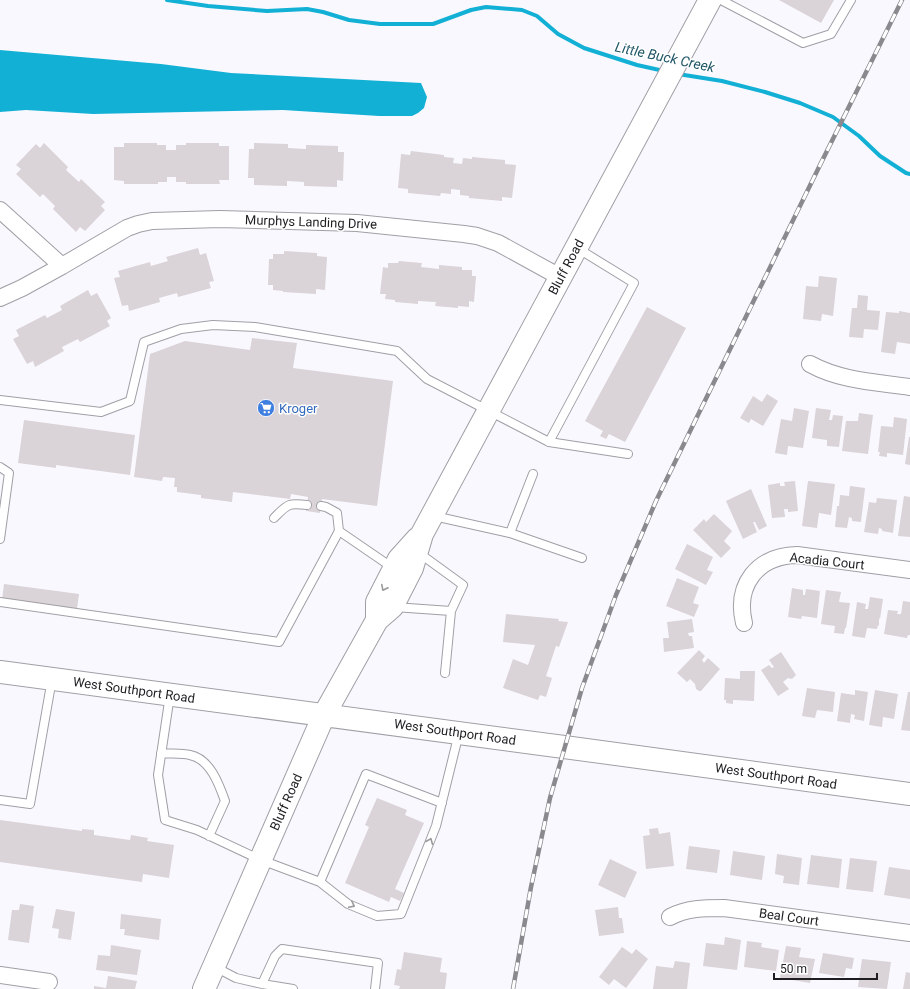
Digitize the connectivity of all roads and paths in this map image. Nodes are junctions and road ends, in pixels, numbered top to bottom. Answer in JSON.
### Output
{"nodes":[{"id":1,"x":710,"y":0,"type":"edge"},
{"id":2,"x":721,"y":0,"type":"edge"},
{"id":3,"x":851,"y":0,"type":"edge"},
{"id":4,"x":0,"y":210,"type":"edge"},
{"id":5,"x":576,"y":247,"type":"junction"},
{"id":6,"x":62,"y":266,"type":"junction"},
{"id":7,"x":560,"y":277,"type":"junction"},
{"id":8,"x":0,"y":298,"type":"edge"},
{"id":9,"x":810,"y":364,"type":"dead end"},
{"id":10,"x":910,"y":387,"type":"edge"},
{"id":11,"x":0,"y":400,"type":"edge"},
{"id":12,"x":488,"y":410,"type":"junction"},
{"id":13,"x":549,"y":442,"type":"junction"},
{"id":14,"x":628,"y":454,"type":"dead end"},
{"id":15,"x":0,"y":467,"type":"edge"},
{"id":16,"x":533,"y":474,"type":"dead end"},
{"id":17,"x":307,"y":505,"type":"dead end"},
{"id":18,"x":321,"y":506,"type":"dead end"},
{"id":19,"x":274,"y":518,"type":"dead end"},
{"id":20,"x":339,"y":531,"type":"junction"},
{"id":21,"x":510,"y":533,"type":"junction"},
{"id":22,"x":423,"y":534,"type":"junction"},
{"id":23,"x":0,"y":539,"type":"edge"},
{"id":24,"x":582,"y":558,"type":"dead end"},
{"id":25,"x":394,"y":568,"type":"junction"},
{"id":26,"x":910,"y":570,"type":"edge"},
{"id":27,"x":0,"y":602,"type":"edge"},
{"id":28,"x":451,"y":611,"type":"junction"},
{"id":29,"x":384,"y":614,"type":"junction"},
{"id":30,"x":744,"y":623,"type":"dead end"},
{"id":31,"x":0,"y":672,"type":"edge"},
{"id":32,"x":445,"y":673,"type":"dead end"},
{"id":33,"x":52,"y":679,"type":"junction"},
{"id":34,"x":170,"y":695,"type":"junction"},
{"id":35,"x":324,"y":715,"type":"junction"},
{"id":36,"x":459,"y":733,"type":"junction"},
{"id":37,"x":161,"y":753,"type":"junction"},
{"id":38,"x":910,"y":794,"type":"edge"},
{"id":39,"x":0,"y":800,"type":"edge"},
{"id":40,"x":442,"y":803,"type":"junction"},
{"id":41,"x":209,"y":836,"type":"junction"},
{"id":42,"x":261,"y":860,"type":"junction"},
{"id":43,"x":320,"y":882,"type":"junction"},
{"id":44,"x":670,"y":917,"type":"dead end"},
{"id":45,"x":910,"y":933,"type":"edge"},
{"id":46,"x":214,"y":967,"type":"junction"},
{"id":47,"x":0,"y":975,"type":"edge"},
{"id":48,"x":49,"y":982,"type":"dead end"},
{"id":49,"x":262,"y":984,"type":"junction"},
{"id":50,"x":204,"y":989,"type":"edge"},
{"id":51,"x":293,"y":989,"type":"edge"},
{"id":52,"x":375,"y":989,"type":"edge"}],
"edges":[{"from":1,"to":5,"type":"main road","name":"Bluff Road"},
{"from":2,"to":3,"type":"lane"},
{"from":4,"to":6,"type":"street"},
{"from":5,"to":7,"type":"main road","name":"Bluff Road"},
{"from":5,"to":13,"type":"lane"},
{"from":6,"to":7,"type":"street","name":"Murphys Landing Drive"},
{"from":6,"to":8,"type":"street","name":"Murphys Landing Drive"},
{"from":7,"to":12,"type":"main road","name":"Bluff Road"},
{"from":9,"to":10,"type":"street"},
{"from":11,"to":12,"type":"lane"},
{"from":12,"to":13,"type":"lane"},
{"from":12,"to":22,"type":"main road","name":"Bluff Road"},
{"from":13,"to":14,"type":"lane"},
{"from":15,"to":23,"type":"lane"},
{"from":16,"to":21,"type":"lane"},
{"from":17,"to":19,"type":"lane"},
{"from":18,"to":20,"type":"lane"},
{"from":20,"to":25,"type":"lane"},
{"from":20,"to":27,"type":"lane"},
{"from":21,"to":22,"type":"lane"},
{"from":21,"to":24,"type":"lane"},
{"from":22,"to":25,"type":"main road","name":"Bluff Road"},
{"from":22,"to":28,"type":"lane"},
{"from":22,"to":29,"type":"main road","name":"Bluff Road"},
{"from":25,"to":29,"type":"main road","name":"Bluff Road","one_way":true},
{"from":26,"to":30,"type":"street","name":"Acadia Court"},
{"from":28,"to":29,"type":"lane"},
{"from":28,"to":32,"type":"lane"},
{"from":29,"to":35,"type":"main road","name":"Bluff Road"},
{"from":31,"to":33,"type":"main road","name":"West Southport Road"},
{"from":33,"to":34,"type":"main road","name":"West Southport Road"},
{"from":33,"to":39,"type":"lane"},
{"from":34,"to":35,"type":"main road","name":"West Southport Road"},
{"from":34,"to":37,"type":"lane"},
{"from":35,"to":36,"type":"main road","name":"West Southport Road"},
{"from":35,"to":42,"type":"main road","name":"Bluff Road"},
{"from":36,"to":38,"type":"main road","name":"West Southport Road"},
{"from":36,"to":40,"type":"lane"},
{"from":37,"to":41,"type":"lane"},
{"from":37,"to":41,"type":"lane"},
{"from":40,"to":43,"type":"lane"},
{"from":43,"to":40,"type":"lane","one_way":true},
{"from":41,"to":42,"type":"lane"},
{"from":42,"to":43,"type":"lane"},
{"from":42,"to":46,"type":"main road","name":"Bluff Road"},
{"from":44,"to":45,"type":"street","name":"Beal Court"},
{"from":46,"to":49,"type":"lane"},
{"from":46,"to":50,"type":"main road","name":"Bluff Road"},
{"from":47,"to":48,"type":"street"},
{"from":49,"to":51,"type":"lane"},
{"from":49,"to":52,"type":"lane"}]}
